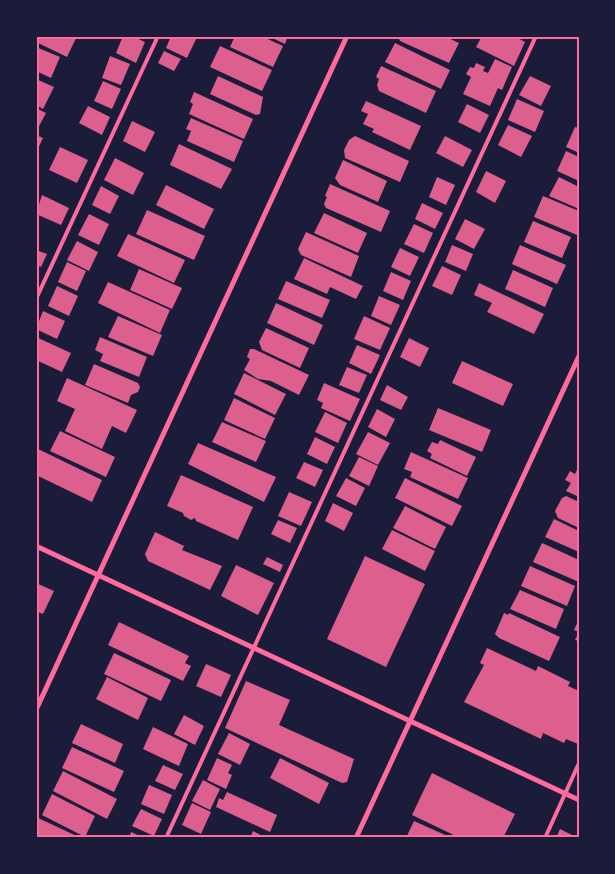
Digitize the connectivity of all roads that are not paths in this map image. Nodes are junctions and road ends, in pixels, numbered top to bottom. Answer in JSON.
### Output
{"nodes":[{"id":1,"x":158,"y":36,"type":"edge"},
{"id":2,"x":346,"y":36,"type":"edge"},
{"id":3,"x":536,"y":36,"type":"edge"},
{"id":4,"x":36,"y":299,"type":"edge"},
{"id":5,"x":579,"y":356,"type":"edge"},
{"id":6,"x":36,"y":546,"type":"edge"},
{"id":7,"x":98,"y":575,"type":"junction"},
{"id":8,"x":253,"y":649,"type":"junction"},
{"id":9,"x":36,"y":710,"type":"edge"},
{"id":10,"x":410,"y":722,"type":"junction"},
{"id":11,"x":579,"y":764,"type":"edge"},
{"id":12,"x":565,"y":794,"type":"junction"},
{"id":13,"x":579,"y":800,"type":"edge"},
{"id":14,"x":166,"y":838,"type":"edge"},
{"id":15,"x":356,"y":838,"type":"edge"},
{"id":16,"x":545,"y":838,"type":"edge"}],
"edges":[{"from":1,"to":4,"type":"lane"},
{"from":2,"to":7,"type":"street"},
{"from":3,"to":8,"type":"lane"},
{"from":5,"to":10,"type":"street"},
{"from":6,"to":7,"type":"street"},
{"from":7,"to":8,"type":"street"},
{"from":7,"to":9,"type":"street"},
{"from":8,"to":10,"type":"street"},
{"from":8,"to":14,"type":"lane"},
{"from":10,"to":12,"type":"street"},
{"from":10,"to":15,"type":"street"},
{"from":11,"to":12,"type":"lane"},
{"from":12,"to":13,"type":"street"},
{"from":12,"to":16,"type":"lane"}]}
